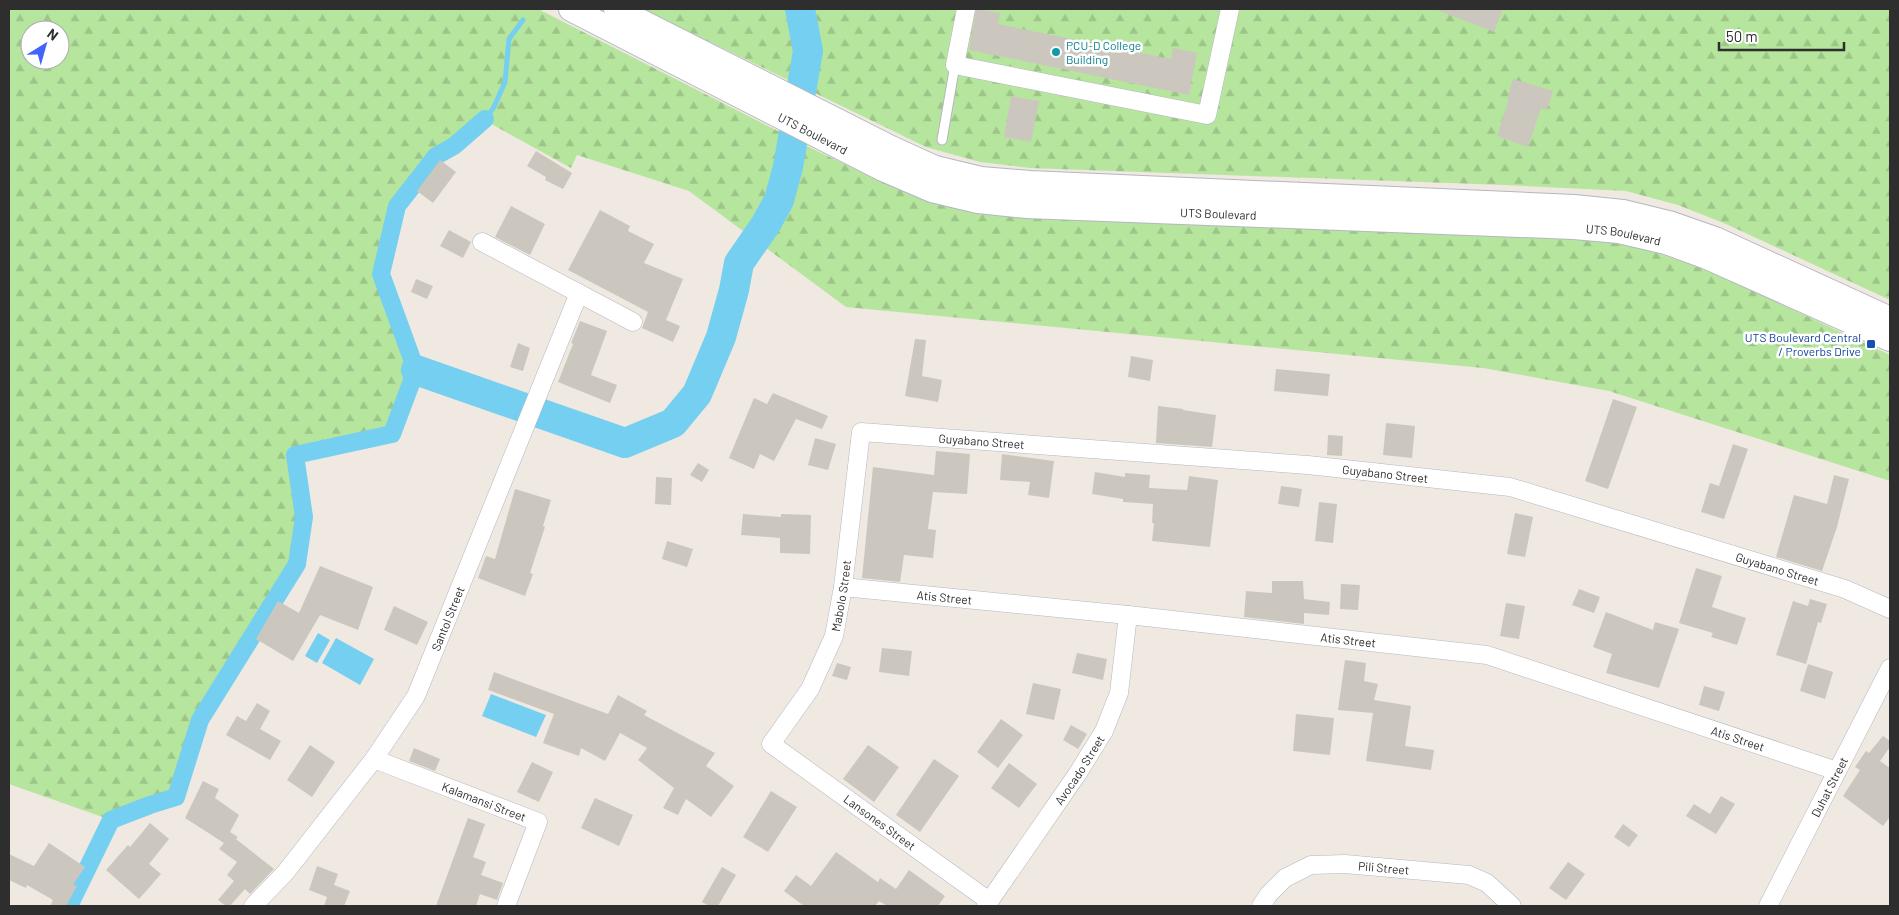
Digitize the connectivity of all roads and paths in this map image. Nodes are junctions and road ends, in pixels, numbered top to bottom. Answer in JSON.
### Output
{"nodes":[{"id":1,"x":571,"y":9,"type":"edge"},
{"id":2,"x":616,"y":9,"type":"edge"},
{"id":3,"x":966,"y":9,"type":"edge"},
{"id":4,"x":1230,"y":9,"type":"edge"},
{"id":5,"x":955,"y":65,"type":"junction"},
{"id":6,"x":756,"y":92,"type":"junction"},
{"id":7,"x":822,"y":126,"type":"junction"},
{"id":8,"x":942,"y":140,"type":"dead end"},
{"id":9,"x":482,"y":242,"type":"dead end"},
{"id":10,"x":579,"y":293,"type":"junction"},
{"id":11,"x":1890,"y":319,"type":"edge"},
{"id":12,"x":633,"y":322,"type":"dead end"},
{"id":13,"x":1890,"y":339,"type":"edge"},
{"id":14,"x":861,"y":432,"type":"joint"},
{"id":15,"x":843,"y":587,"type":"junction"},
{"id":16,"x":1890,"y":609,"type":"edge"},
{"id":17,"x":1128,"y":615,"type":"junction"},
{"id":18,"x":1890,"y":668,"type":"edge"},
{"id":19,"x":771,"y":744,"type":"joint"},
{"id":20,"x":374,"y":759,"type":"junction"},
{"id":21,"x":1837,"y":771,"type":"junction"},
{"id":22,"x":987,"y":904,"type":"edge"},
{"id":23,"x":253,"y":906,"type":"edge"},
{"id":24,"x":506,"y":906,"type":"edge"},
{"id":25,"x":1260,"y":906,"type":"edge"},
{"id":26,"x":1512,"y":906,"type":"edge"},
{"id":27,"x":1768,"y":906,"type":"edge"}],
"edges":[{"from":1,"to":6,"type":"main road","name":"UTS Boulevard"},
{"from":2,"to":6,"type":"main road","name":"UTS Boulevard"},
{"from":3,"to":5,"type":"street"},
{"from":4,"to":5,"type":"street"},
{"from":5,"to":8,"type":"lane"},
{"from":6,"to":7,"type":"main road","name":"UTS Boulevard"},
{"from":7,"to":11,"type":"main road","name":"UTS Boulevard"},
{"from":7,"to":13,"type":"main road","name":"UTS Boulevard"},
{"from":9,"to":10,"type":"street"},
{"from":10,"to":12,"type":"street"},
{"from":10,"to":20,"type":"street","name":"Santol Street"},
{"from":14,"to":15,"type":"street","name":"Mabolo Street"},
{"from":14,"to":16,"type":"street","name":"Guyabano Street"},
{"from":15,"to":17,"type":"street","name":"Atis Street"},
{"from":15,"to":19,"type":"street","name":"Mabolo Street"},
{"from":17,"to":21,"type":"street","name":"Atis Street"},
{"from":17,"to":22,"type":"street","name":"Avocado Street"},
{"from":18,"to":21,"type":"street","name":"Duhat Street"},
{"from":19,"to":22,"type":"street","name":"Lansones Street"},
{"from":20,"to":23,"type":"street","name":"Santol Street"},
{"from":20,"to":24,"type":"street","name":"Kalamansi Street"},
{"from":21,"to":27,"type":"street","name":"Duhat Street"},
{"from":25,"to":26,"type":"street","name":"Pili Street"}]}
